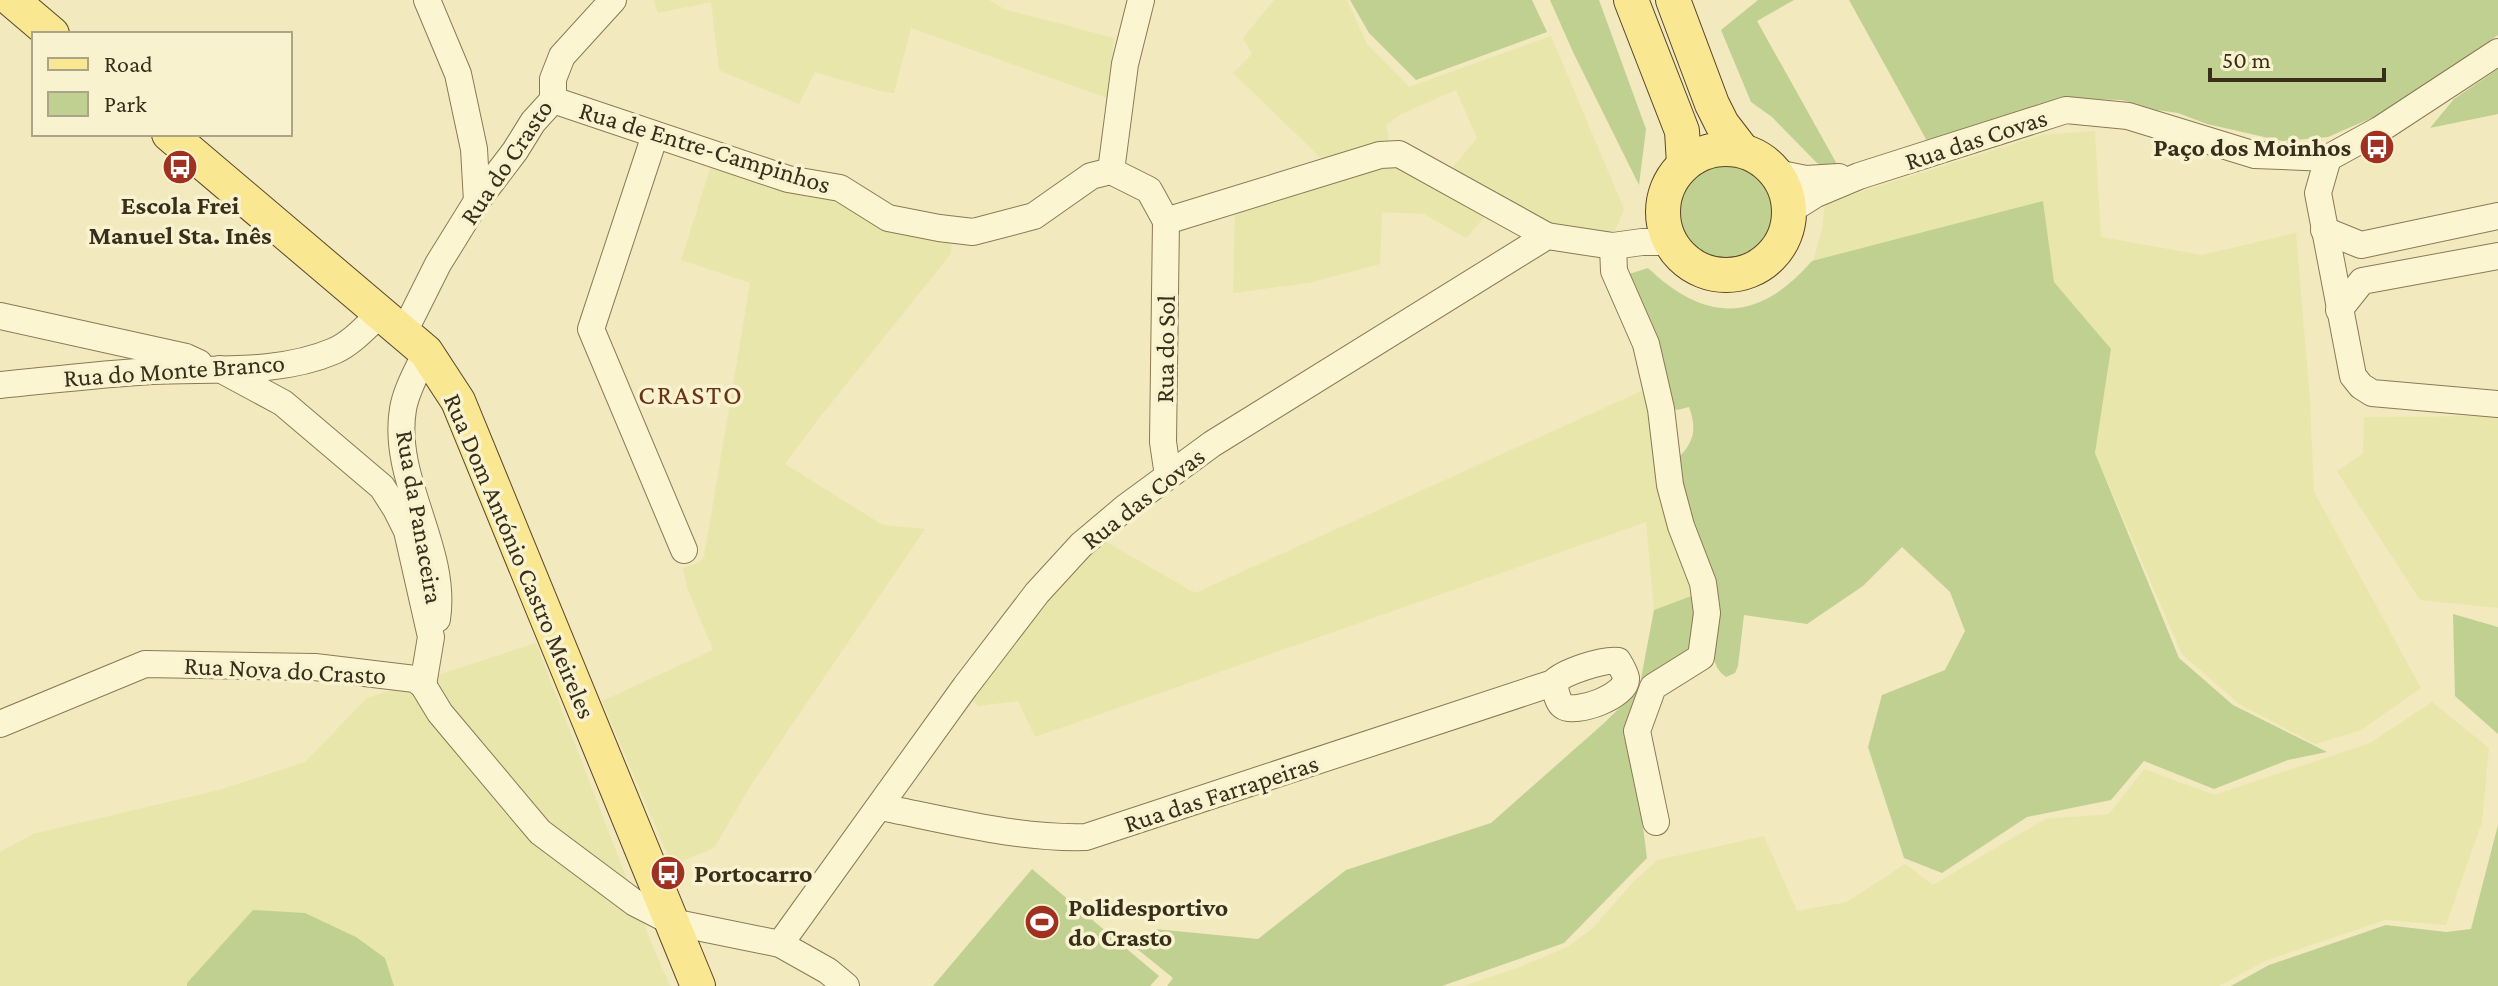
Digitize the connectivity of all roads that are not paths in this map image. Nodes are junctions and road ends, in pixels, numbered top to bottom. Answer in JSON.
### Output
{"nodes":[{"id":1,"x":12,"y":0,"type":"edge"},
{"id":2,"x":427,"y":0,"type":"edge"},
{"id":3,"x":613,"y":0,"type":"edge"},
{"id":4,"x":1141,"y":0,"type":"edge"},
{"id":5,"x":1631,"y":0,"type":"edge"},
{"id":6,"x":1673,"y":0,"type":"edge"},
{"id":7,"x":50,"y":32,"type":"edge"},
{"id":8,"x":2498,"y":52,"type":"edge"},
{"id":9,"x":553,"y":100,"type":"junction"},
{"id":10,"x":655,"y":135,"type":"junction"},
{"id":11,"x":171,"y":136,"type":"edge"},
{"id":12,"x":1742,"y":150,"type":"junction"},
{"id":13,"x":2328,"y":158,"type":"junction"},
{"id":14,"x":1684,"y":164,"type":"junction"},
{"id":15,"x":1111,"y":171,"type":"junction"},
{"id":16,"x":1776,"y":173,"type":"junction"},
{"id":17,"x":1859,"y":176,"type":"junction"},
{"id":18,"x":477,"y":201,"type":"junction"},
{"id":19,"x":1789,"y":211,"type":"junction"},
{"id":20,"x":2498,"y":216,"type":"edge"},
{"id":21,"x":1166,"y":221,"type":"junction"},
{"id":22,"x":2324,"y":230,"type":"junction"},
{"id":23,"x":1658,"y":235,"type":"junction"},
{"id":24,"x":1547,"y":236,"type":"junction"},
{"id":25,"x":1613,"y":246,"type":"junction"},
{"id":26,"x":2498,"y":256,"type":"edge"},
{"id":27,"x":2339,"y":310,"type":"junction"},
{"id":28,"x":0,"y":316,"type":"edge"},
{"id":29,"x":404,"y":332,"type":"junction"},
{"id":30,"x":214,"y":368,"type":"junction"},
{"id":31,"x":0,"y":385,"type":"edge"},
{"id":32,"x":2498,"y":404,"type":"edge"},
{"id":33,"x":1168,"y":476,"type":"junction"},
{"id":34,"x":684,"y":550,"type":"dead end"},
{"id":35,"x":431,"y":637,"type":"junction"},
{"id":36,"x":1553,"y":683,"type":"dead end"},
{"id":37,"x":423,"y":685,"type":"junction"},
{"id":38,"x":0,"y":724,"type":"edge"},
{"id":39,"x":880,"y":807,"type":"junction"},
{"id":40,"x":1656,"y":822,"type":"dead end"},
{"id":41,"x":672,"y":922,"type":"junction"},
{"id":42,"x":780,"y":944,"type":"junction"},
{"id":43,"x":698,"y":986,"type":"edge"},
{"id":44,"x":846,"y":986,"type":"edge"}],
"edges":[{"from":1,"to":7,"type":"main road"},
{"from":2,"to":18,"type":"street"},
{"from":3,"to":9,"type":"street","name":"Rua do Crasto"},
{"from":4,"to":15,"type":"street"},
{"from":5,"to":14,"type":"main road"},
{"from":6,"to":12,"type":"main road"},
{"from":8,"to":13,"type":"street"},
{"from":9,"to":10,"type":"street","name":"Rua de Entre-Campinhos"},
{"from":9,"to":18,"type":"street","name":"Rua do Crasto"},
{"from":10,"to":15,"type":"street","name":"Rua de Entre-Campinhos"},
{"from":10,"to":34,"type":"street"},
{"from":11,"to":29,"type":"main road","name":"Rua Dom António Castro Meireles"},
{"from":12,"to":14,"type":"main road"},
{"from":12,"to":16,"type":"main road"},
{"from":13,"to":17,"type":"street","name":"Rua das Covas"},
{"from":13,"to":22,"type":"street"},
{"from":14,"to":23,"type":"main road"},
{"from":15,"to":21,"type":"street"},
{"from":16,"to":17,"type":"street","name":"Rua das Covas"},
{"from":16,"to":19,"type":"main road"},
{"from":17,"to":19,"type":"street","name":"Rua das Covas"},
{"from":18,"to":29,"type":"street","name":"Rua do Crasto"},
{"from":19,"to":23,"type":"main road"},
{"from":20,"to":22,"type":"street"},
{"from":21,"to":24,"type":"street"},
{"from":21,"to":33,"type":"street","name":"Rua do Sol"},
{"from":22,"to":27,"type":"street"},
{"from":23,"to":25,"type":"street"},
{"from":24,"to":25,"type":"street"},
{"from":24,"to":33,"type":"street","name":"Rua das Covas"},
{"from":25,"to":40,"type":"street"},
{"from":26,"to":27,"type":"street"},
{"from":27,"to":32,"type":"street"},
{"from":28,"to":30,"type":"street"},
{"from":29,"to":30,"type":"street","name":"Rua do Monte Branco"},
{"from":29,"to":35,"type":"street","name":"Rua da Panaceira"},
{"from":29,"to":41,"type":"main road","name":"Rua Dom António Castro Meireles"},
{"from":30,"to":31,"type":"street","name":"Rua do Monte Branco"},
{"from":30,"to":35,"type":"street"},
{"from":33,"to":39,"type":"street","name":"Rua das Covas"},
{"from":35,"to":37,"type":"street","name":"Rua da Panaceira"},
{"from":36,"to":39,"type":"street","name":"Rua das Farrapeiras"},
{"from":37,"to":38,"type":"street","name":"Rua Nova do Crasto"},
{"from":37,"to":41,"type":"street","name":"Rua Nova do Crasto"},
{"from":39,"to":42,"type":"street","name":"Rua das Covas"},
{"from":41,"to":42,"type":"street","name":"Rua Nova do Crasto"},
{"from":41,"to":43,"type":"main road","name":"Rua Dom António Castro Meireles"},
{"from":42,"to":44,"type":"street","name":"Rua Nova do Crasto"}]}
